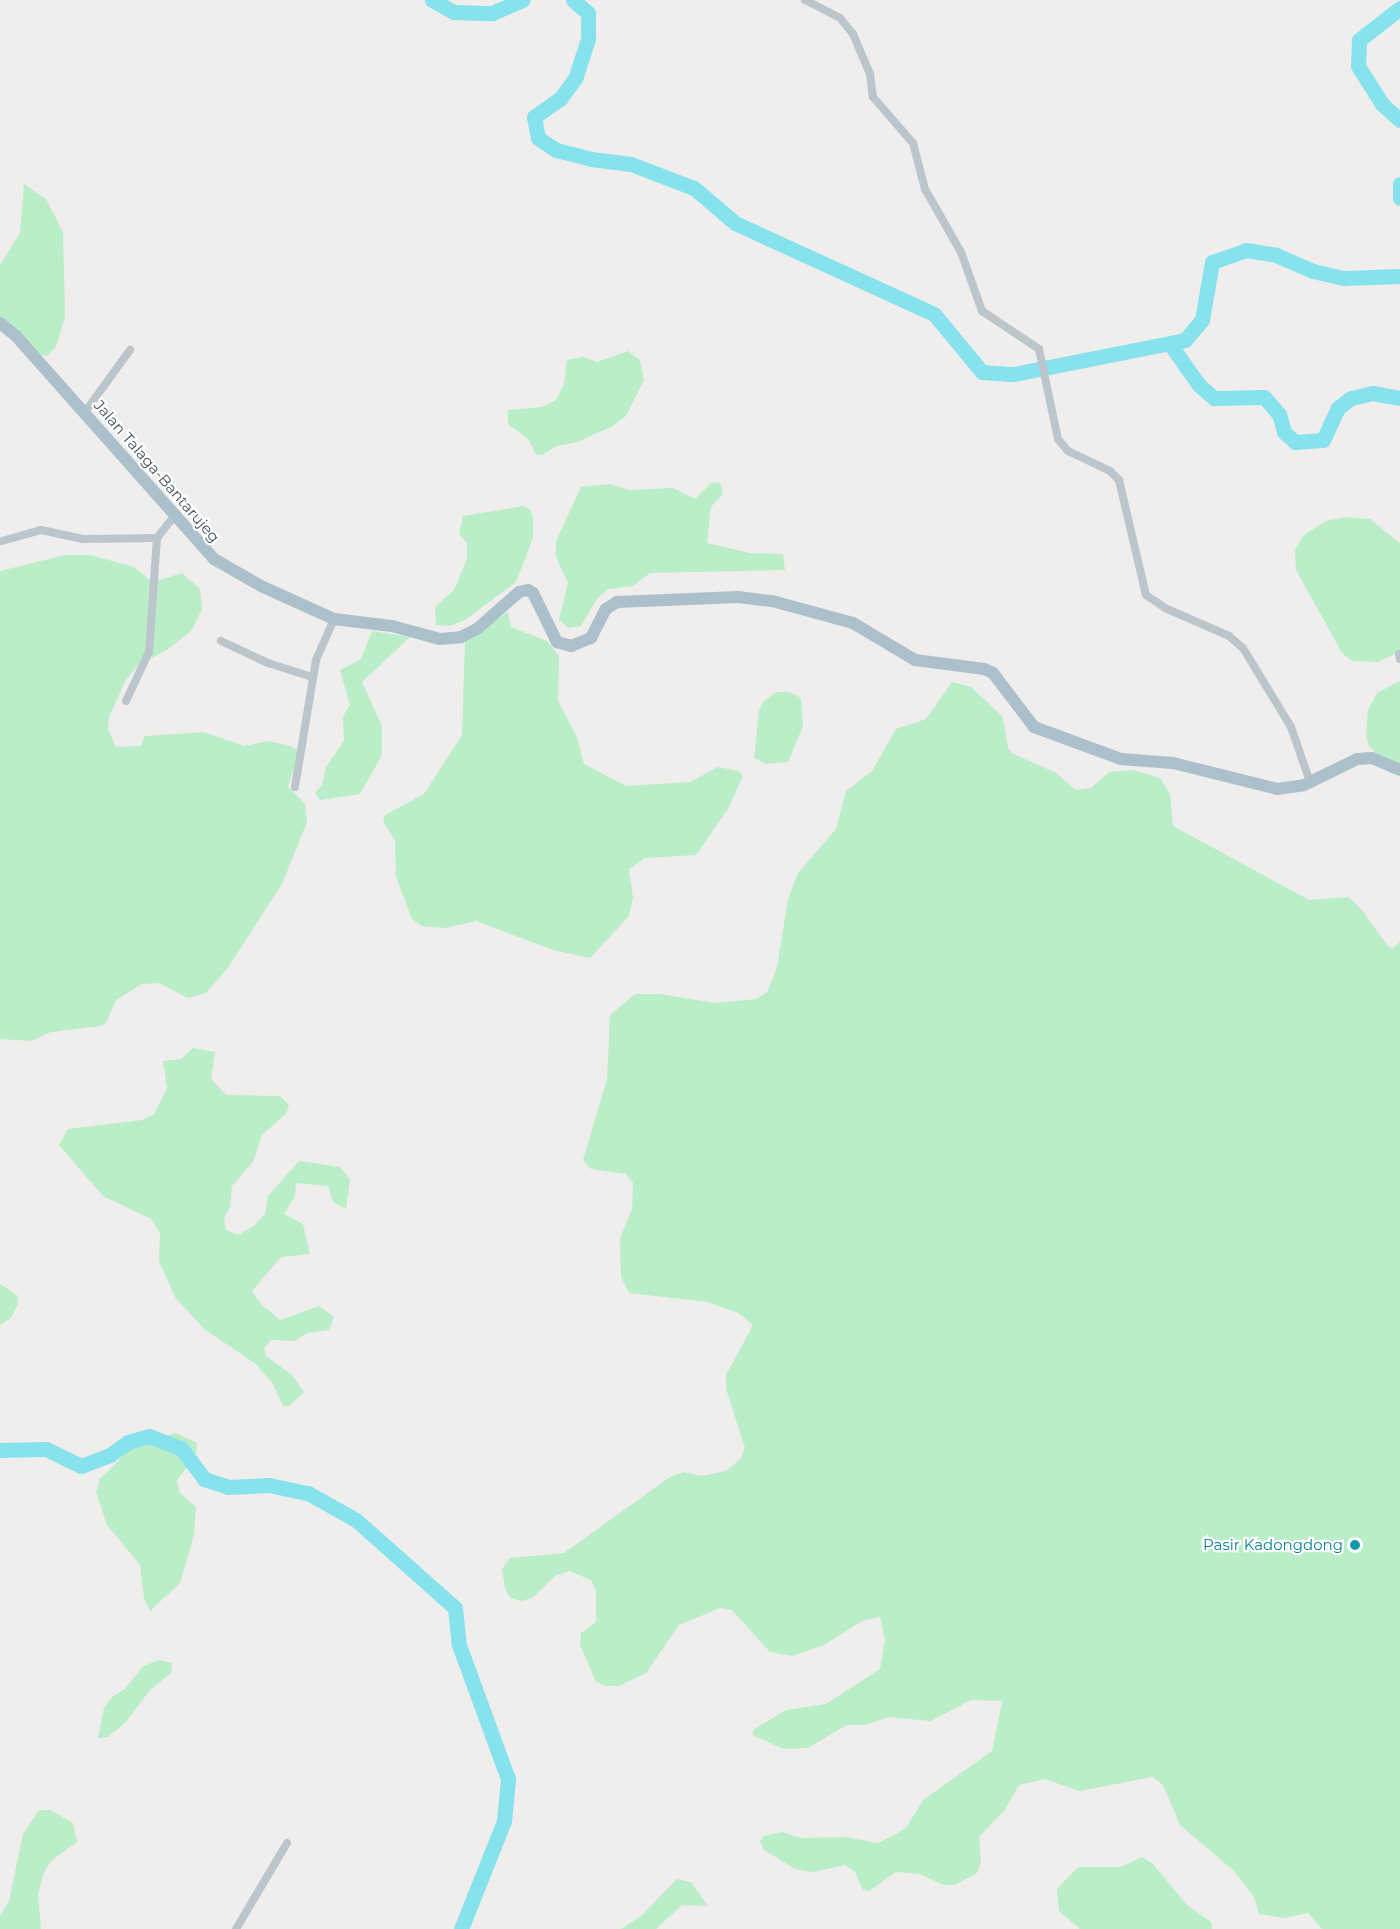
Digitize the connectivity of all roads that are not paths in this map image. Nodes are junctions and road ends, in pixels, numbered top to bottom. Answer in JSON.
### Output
{"nodes":[{"id":1,"x":805,"y":0,"type":"edge"},
{"id":2,"x":0,"y":323,"type":"edge"},
{"id":3,"x":130,"y":350,"type":"dead end"},
{"id":4,"x":85,"y":412,"type":"junction"},
{"id":5,"x":174,"y":516,"type":"junction"},
{"id":6,"x":157,"y":538,"type":"junction"},
{"id":7,"x":2,"y":541,"type":"dead end"},
{"id":8,"x":334,"y":619,"type":"junction"},
{"id":9,"x":220,"y":641,"type":"dead end"},
{"id":10,"x":312,"y":677,"type":"junction"},
{"id":11,"x":126,"y":701,"type":"dead end"},
{"id":12,"x":1400,"y":770,"type":"edge"},
{"id":13,"x":1310,"y":782,"type":"junction"},
{"id":14,"x":295,"y":787,"type":"dead end"},
{"id":15,"x":287,"y":1843,"type":"dead end"},
{"id":16,"x":236,"y":1929,"type":"edge"}],
"edges":[{"from":1,"to":13,"type":"street"},
{"from":2,"to":4,"type":"main road","name":"Jalan Talaga-Bantarujeg"},
{"from":3,"to":4,"type":"street"},
{"from":4,"to":5,"type":"main road","name":"Jalan Talaga-Bantarujeg"},
{"from":5,"to":6,"type":"street"},
{"from":5,"to":8,"type":"main road","name":"Jalan Talaga-Bantarujeg"},
{"from":6,"to":7,"type":"street"},
{"from":6,"to":11,"type":"street"},
{"from":8,"to":10,"type":"street"},
{"from":8,"to":13,"type":"main road","name":"Jalan Talaga-Bantarujeg"},
{"from":9,"to":10,"type":"street"},
{"from":10,"to":14,"type":"street"},
{"from":12,"to":13,"type":"main road","name":"Jalan Talaga-Bantarujeg"},
{"from":15,"to":16,"type":"street"}]}
